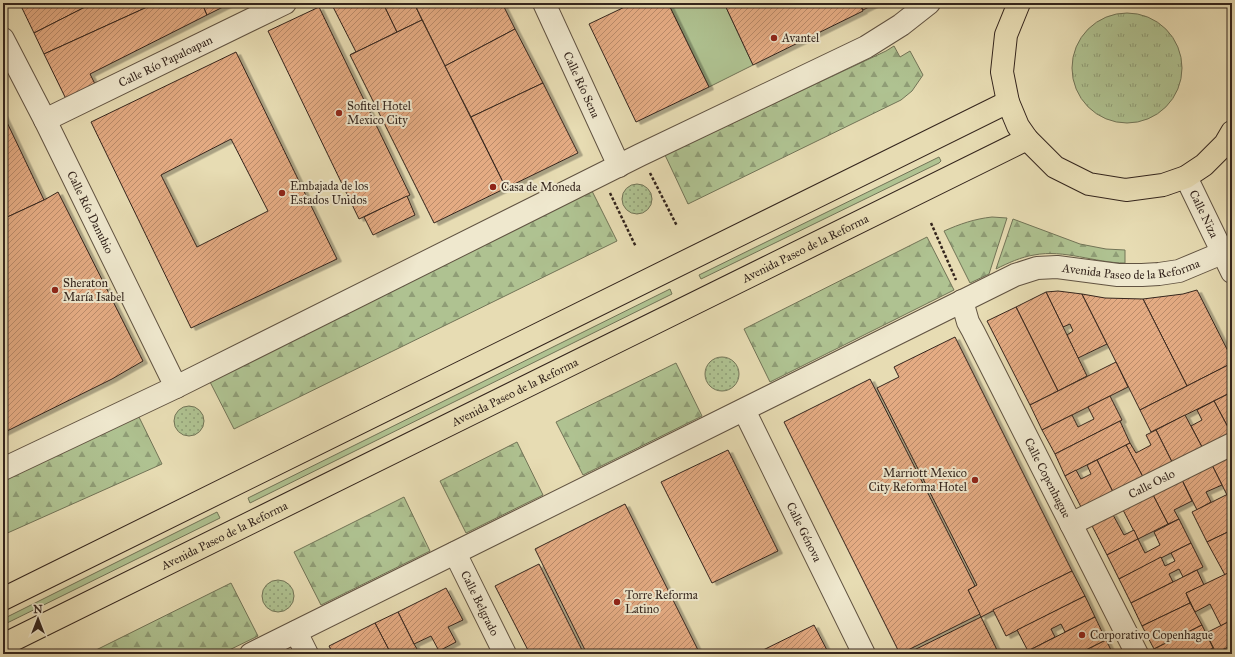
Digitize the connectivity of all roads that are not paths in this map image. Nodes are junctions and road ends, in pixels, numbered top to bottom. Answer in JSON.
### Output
{"nodes":[{"id":1,"x":285,"y":3,"type":"edge"},
{"id":2,"x":929,"y":3,"type":"edge"},
{"id":3,"x":1019,"y":3,"type":"edge"},
{"id":4,"x":552,"y":6,"type":"edge"},
{"id":5,"x":3,"y":38,"type":"edge"},
{"id":6,"x":1008,"y":102,"type":"junction"},
{"id":7,"x":45,"y":120,"type":"junction"},
{"id":8,"x":1232,"y":132,"type":"edge"},
{"id":9,"x":1027,"y":139,"type":"junction"},
{"id":10,"x":610,"y":170,"type":"junction"},
{"id":11,"x":1186,"y":177,"type":"junction"},
{"id":12,"x":1227,"y":250,"type":"edge"},
{"id":13,"x":1232,"y":272,"type":"edge"},
{"id":14,"x":962,"y":301,"type":"junction"},
{"id":15,"x":176,"y":387,"type":"junction"},
{"id":16,"x":744,"y":410,"type":"junction"},
{"id":17,"x":1232,"y":444,"type":"edge"},
{"id":18,"x":3,"y":469,"type":"edge"},
{"id":19,"x":1071,"y":524,"type":"junction"},
{"id":20,"x":455,"y":553,"type":"junction"},
{"id":21,"x":3,"y":599,"type":"edge"},
{"id":22,"x":296,"y":632,"type":"junction"},
{"id":23,"x":3,"y":646,"type":"edge"},
{"id":24,"x":252,"y":654,"type":"edge"},
{"id":25,"x":306,"y":654,"type":"edge"},
{"id":26,"x":506,"y":654,"type":"edge"},
{"id":27,"x":864,"y":654,"type":"edge"},
{"id":28,"x":1136,"y":654,"type":"edge"}],
"edges":[{"from":1,"to":7,"type":"street","name":"Calle Río Papaloapan"},
{"from":2,"to":10,"type":"street"},
{"from":3,"to":6,"type":"main road"},
{"from":4,"to":10,"type":"street","name":"Calle Río Sena"},
{"from":5,"to":7,"type":"street","name":"Calle Río Danubio"},
{"from":6,"to":9,"type":"main road"},
{"from":6,"to":21,"type":"main road"},
{"from":7,"to":15,"type":"street","name":"Calle Río Danubio"},
{"from":8,"to":11,"type":"main road"},
{"from":9,"to":11,"type":"main road"},
{"from":9,"to":23,"type":"main road","name":"Avenida Paseo de la Reforma"},
{"from":10,"to":15,"type":"street"},
{"from":11,"to":12,"type":"street","name":"Calle Niza"},
{"from":12,"to":13,"type":"street","name":"Calle Niza"},
{"from":12,"to":14,"type":"street","name":"Avenida Paseo de la Reforma"},
{"from":14,"to":16,"type":"street","name":"Avenida Paseo de la Reforma"},
{"from":14,"to":19,"type":"street","name":"Calle Copenhague"},
{"from":15,"to":18,"type":"street"},
{"from":16,"to":20,"type":"street","name":"Avenida Paseo de la Reforma"},
{"from":16,"to":27,"type":"street","name":"Calle Génova"},
{"from":17,"to":19,"type":"street","name":"Calle Oslo"},
{"from":19,"to":28,"type":"street","name":"Calle Copenhague"},
{"from":20,"to":22,"type":"street","name":"Avenida Paseo de la Reforma"},
{"from":20,"to":26,"type":"street","name":"Calle Belgrado"},
{"from":22,"to":24,"type":"street","name":"Avenida Paseo de la Reforma"},
{"from":22,"to":25,"type":"street"}]}
